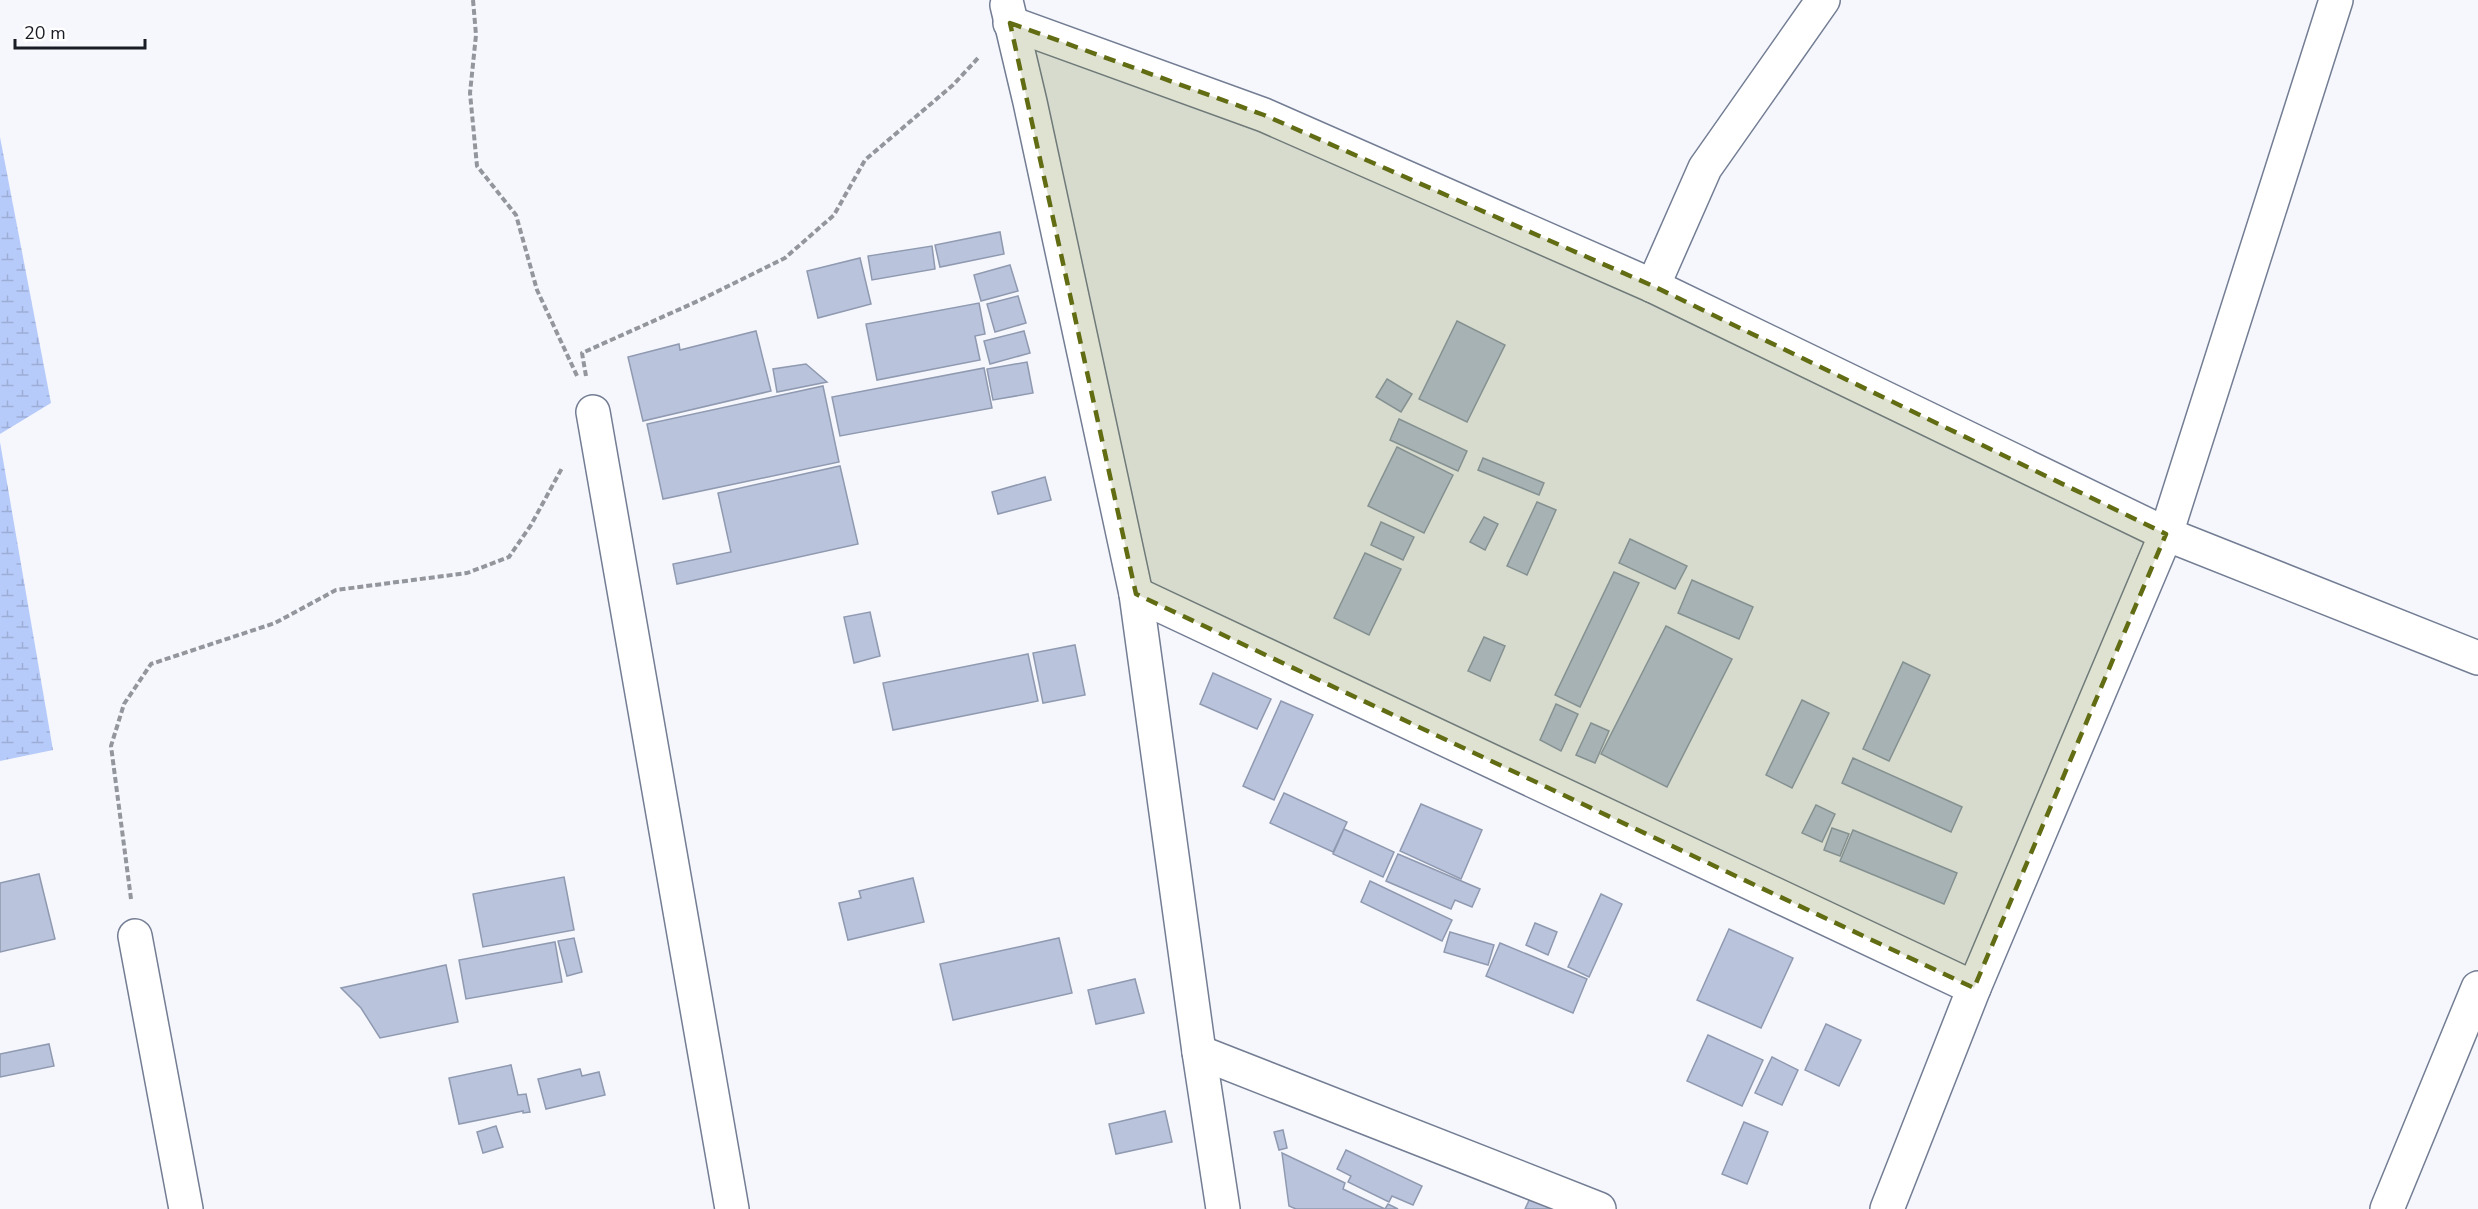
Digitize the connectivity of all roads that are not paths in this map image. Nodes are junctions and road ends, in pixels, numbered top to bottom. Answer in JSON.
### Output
{"nodes":[{"id":1,"x":1823,"y":0,"type":"edge"},
{"id":2,"x":2336,"y":0,"type":"edge"},
{"id":3,"x":1008,"y":11,"type":"edge"},
{"id":4,"x":1653,"y":286,"type":"junction"},
{"id":5,"x":593,"y":412,"type":"road end"},
{"id":6,"x":2166,"y":534,"type":"junction"},
{"id":7,"x":1136,"y":594,"type":"junction"},
{"id":8,"x":2478,"y":658,"type":"edge"},
{"id":9,"x":135,"y":936,"type":"road end"},
{"id":10,"x":1974,"y":988,"type":"junction"},
{"id":11,"x":2478,"y":988,"type":"edge"},
{"id":12,"x":1199,"y":1052,"type":"junction"},
{"id":13,"x":186,"y":1209,"type":"edge"},
{"id":14,"x":732,"y":1209,"type":"edge"},
{"id":15,"x":1223,"y":1209,"type":"edge"},
{"id":16,"x":1599,"y":1209,"type":"edge"},
{"id":17,"x":1887,"y":1209,"type":"edge"},
{"id":18,"x":2387,"y":1209,"type":"edge"}],
"edges":[{"from":1,"to":4,"type":"street"},
{"from":2,"to":6,"type":"street"},
{"from":3,"to":4,"type":"street"},
{"from":3,"to":7,"type":"street"},
{"from":4,"to":6,"type":"street"},
{"from":5,"to":14,"type":"street"},
{"from":6,"to":8,"type":"street"},
{"from":6,"to":10,"type":"street"},
{"from":7,"to":10,"type":"street"},
{"from":7,"to":12,"type":"street"},
{"from":9,"to":13,"type":"street"},
{"from":10,"to":17,"type":"street"},
{"from":11,"to":18,"type":"street"},
{"from":12,"to":15,"type":"street"},
{"from":12,"to":16,"type":"street"}]}
